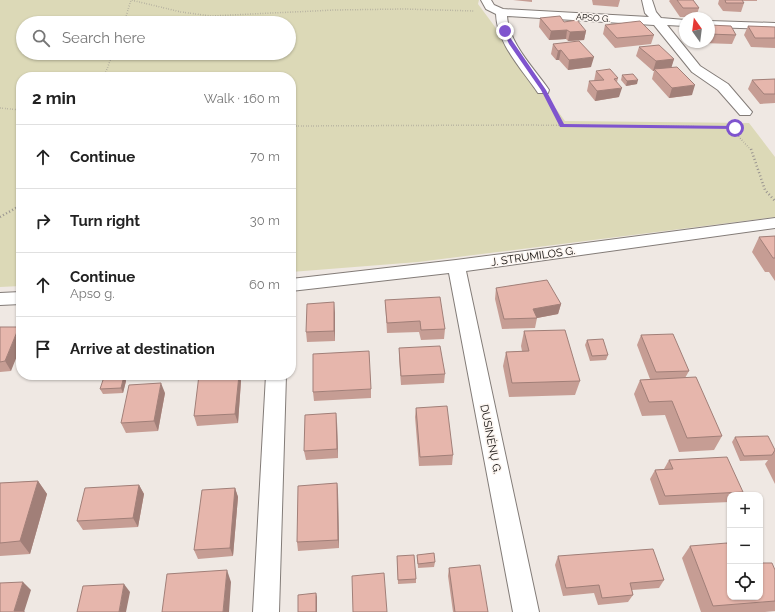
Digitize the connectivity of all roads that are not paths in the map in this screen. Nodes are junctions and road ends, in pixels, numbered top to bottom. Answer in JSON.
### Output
{"nodes":[{"id":1,"x":486,"y":0,"type":"edge"},
{"id":2,"x":647,"y":0,"type":"edge"},
{"id":3,"x":501,"y":12,"type":"junction"},
{"id":4,"x":658,"y":22,"type":"junction"},
{"id":5,"x":679,"y":23,"type":"edge"},
{"id":6,"x":715,"y":24,"type":"edge"},
{"id":7,"x":775,"y":26,"type":"edge"},
{"id":8,"x":543,"y":90,"type":"road end"},
{"id":9,"x":745,"y":112,"type":"road end"},
{"id":10,"x":775,"y":223,"type":"edge"},
{"id":11,"x":456,"y":266,"type":"junction"},
{"id":12,"x":296,"y":284,"type":"edge"},
{"id":13,"x":16,"y":298,"type":"edge"},
{"id":14,"x":0,"y":299,"type":"edge"},
{"id":15,"x":276,"y":380,"type":"edge"},
{"id":16,"x":266,"y":612,"type":"edge"},
{"id":17,"x":526,"y":612,"type":"edge"}],
"edges":[{"from":1,"to":3,"type":"street"},
{"from":2,"to":4,"type":"street"},
{"from":3,"to":4,"type":"street","name":"APSO G."},
{"from":3,"to":8,"type":"street"},
{"from":4,"to":5,"type":"street","name":"APSO G."},
{"from":4,"to":9,"type":"street"},
{"from":6,"to":7,"type":"street"},
{"from":10,"to":11,"type":"street","name":"J. STRUMILOS G."},
{"from":11,"to":12,"type":"street","name":"J. STRUMILOS G."},
{"from":11,"to":17,"type":"street","name":"DUSINĖNŲ G."},
{"from":13,"to":14,"type":"street"},
{"from":15,"to":16,"type":"street"}]}
